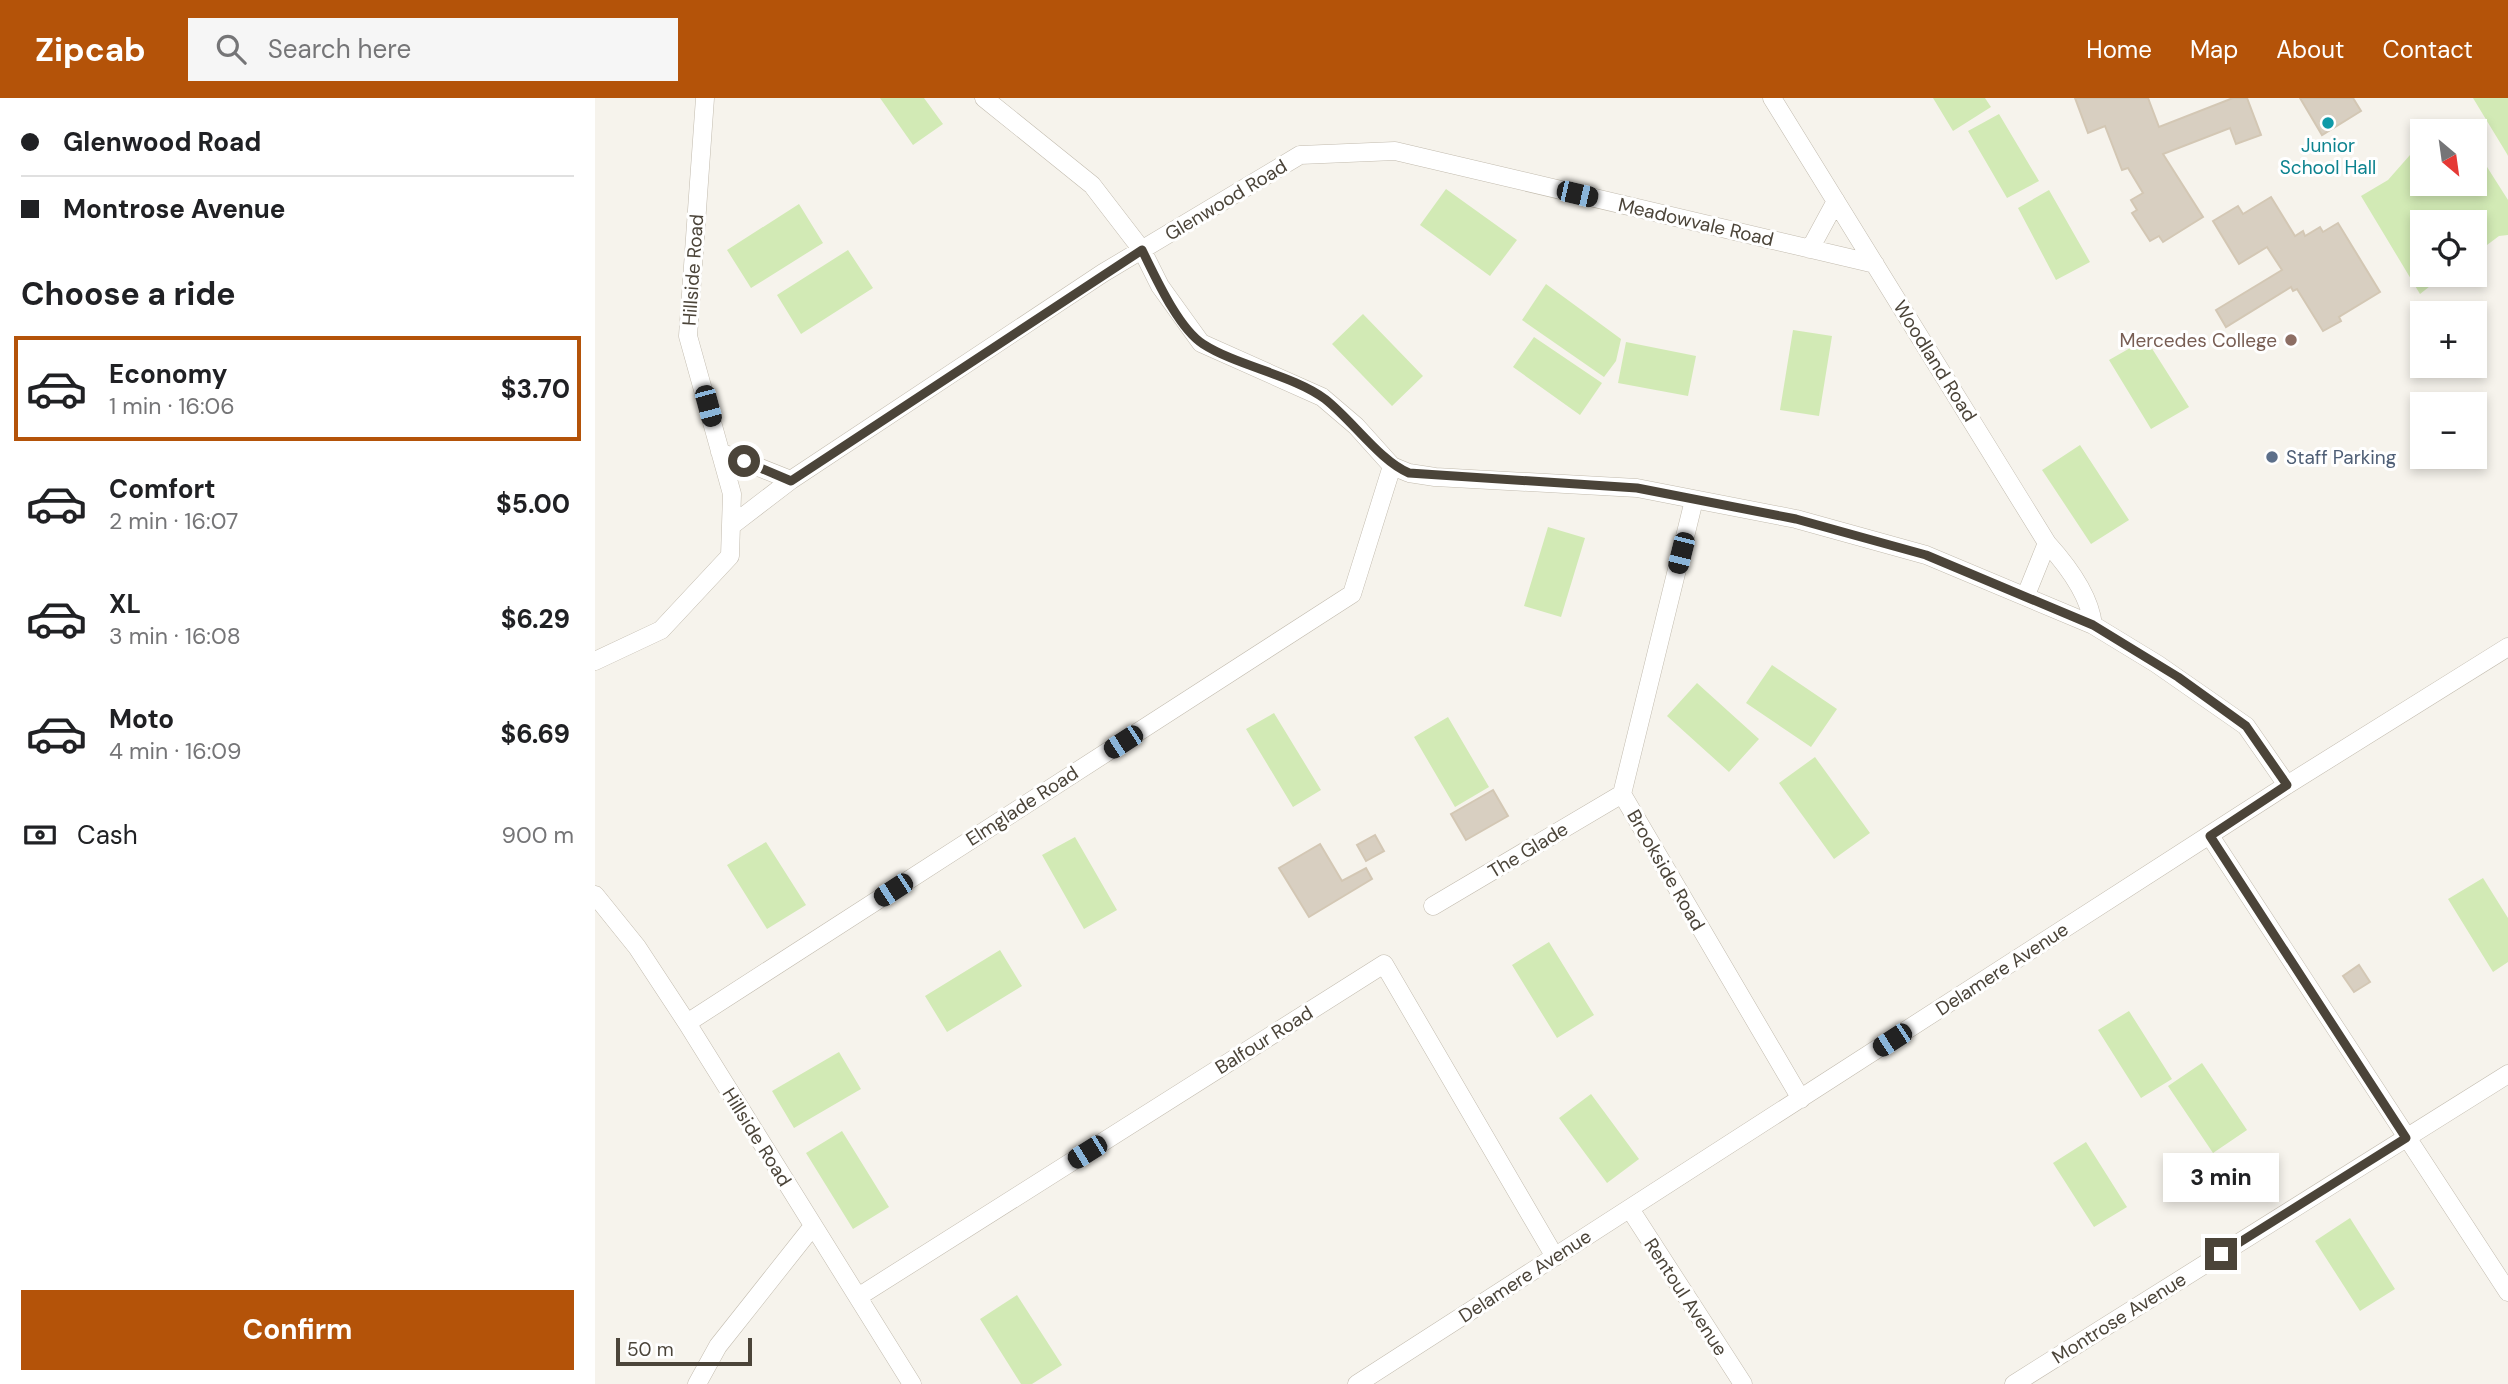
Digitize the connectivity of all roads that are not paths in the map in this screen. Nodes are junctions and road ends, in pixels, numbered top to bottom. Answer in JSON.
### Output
{"nodes":[{"id":1,"x":705,"y":98,"type":"edge"},
{"id":2,"x":984,"y":98,"type":"edge"},
{"id":3,"x":1772,"y":98,"type":"edge"},
{"id":4,"x":1395,"y":151,"type":"joint"},
{"id":5,"x":1836,"y":201,"type":"junction"},
{"id":6,"x":1810,"y":249,"type":"junction"},
{"id":7,"x":1142,"y":250,"type":"junction"},
{"id":8,"x":1875,"y":264,"type":"junction"},
{"id":9,"x":720,"y":452,"type":"junction"},
{"id":10,"x":1392,"y":466,"type":"junction"},
{"id":11,"x":791,"y":481,"type":"junction"},
{"id":12,"x":1694,"y":500,"type":"junction"},
{"id":13,"x":731,"y":527,"type":"junction"},
{"id":14,"x":2047,"y":542,"type":"junction"},
{"id":15,"x":2027,"y":596,"type":"junction"},
{"id":16,"x":2093,"y":625,"type":"junction"},
{"id":17,"x":2508,"y":647,"type":"edge"},
{"id":18,"x":595,"y":661,"type":"edge"},
{"id":19,"x":2287,"y":785,"type":"junction"},
{"id":20,"x":1622,"y":794,"type":"junction"},
{"id":21,"x":2210,"y":836,"type":"junction"},
{"id":22,"x":595,"y":895,"type":"edge"},
{"id":23,"x":1433,"y":906,"type":"dead end"},
{"id":24,"x":687,"y":1023,"type":"junction"},
{"id":25,"x":2508,"y":1074,"type":"edge"},
{"id":26,"x":1801,"y":1099,"type":"junction"},
{"id":27,"x":2406,"y":1138,"type":"junction"},
{"id":28,"x":1630,"y":1209,"type":"junction"},
{"id":29,"x":813,"y":1226,"type":"junction"},
{"id":30,"x":1555,"y":1257,"type":"junction"},
{"id":31,"x":2508,"y":1292,"type":"edge"},
{"id":32,"x":857,"y":1297,"type":"junction"},
{"id":33,"x":697,"y":1384,"type":"edge"},
{"id":34,"x":912,"y":1384,"type":"edge"},
{"id":35,"x":1357,"y":1384,"type":"edge"},
{"id":36,"x":1743,"y":1384,"type":"edge"},
{"id":37,"x":2014,"y":1384,"type":"edge"}],
"edges":[{"from":1,"to":9,"type":"street","name":"Hillside Road"},
{"from":2,"to":7,"type":"street"},
{"from":3,"to":5,"type":"street","name":"Woodland Road"},
{"from":4,"to":6,"type":"street","name":"Meadowvale Road"},
{"from":4,"to":7,"type":"street","name":"Glenwood Road"},
{"from":5,"to":6,"type":"street"},
{"from":5,"to":8,"type":"street","name":"Woodland Road"},
{"from":6,"to":8,"type":"street","name":"Meadowvale Road"},
{"from":7,"to":10,"type":"street"},
{"from":7,"to":11,"type":"street","name":"Glenwood Road"},
{"from":8,"to":14,"type":"street","name":"Woodland Road"},
{"from":9,"to":11,"type":"street"},
{"from":9,"to":13,"type":"street","name":"Hillside Road"},
{"from":10,"to":12,"type":"street"},
{"from":10,"to":24,"type":"street","name":"Elmglade Road"},
{"from":11,"to":13,"type":"street","name":"Glenwood Road"},
{"from":12,"to":15,"type":"street"},
{"from":12,"to":20,"type":"street","name":"Brookside Road"},
{"from":13,"to":18,"type":"street","name":"Hillside Road"},
{"from":14,"to":15,"type":"street"},
{"from":14,"to":16,"type":"street","name":"Woodland Road"},
{"from":15,"to":16,"type":"street"},
{"from":16,"to":19,"type":"street"},
{"from":17,"to":19,"type":"street","name":"Delamere Avenue"},
{"from":19,"to":21,"type":"street","name":"Delamere Avenue"},
{"from":20,"to":23,"type":"street","name":"The Glade"},
{"from":20,"to":26,"type":"street","name":"Brookside Road"},
{"from":21,"to":26,"type":"street","name":"Delamere Avenue"},
{"from":21,"to":27,"type":"street"},
{"from":22,"to":24,"type":"street","name":"Hillside Road"},
{"from":24,"to":29,"type":"street","name":"Hillside Road"},
{"from":25,"to":27,"type":"street","name":"Montrose Avenue"},
{"from":26,"to":28,"type":"street","name":"Delamere Avenue"},
{"from":27,"to":31,"type":"street"},
{"from":27,"to":37,"type":"street","name":"Montrose Avenue"},
{"from":28,"to":30,"type":"street","name":"Delamere Avenue"},
{"from":28,"to":36,"type":"street","name":"Rentoul Avenue"},
{"from":29,"to":32,"type":"street","name":"Hillside Road"},
{"from":29,"to":33,"type":"street"},
{"from":30,"to":32,"type":"street","name":"Balfour Road"},
{"from":30,"to":35,"type":"street","name":"Delamere Avenue"},
{"from":32,"to":34,"type":"street","name":"Hillside Road"}]}
